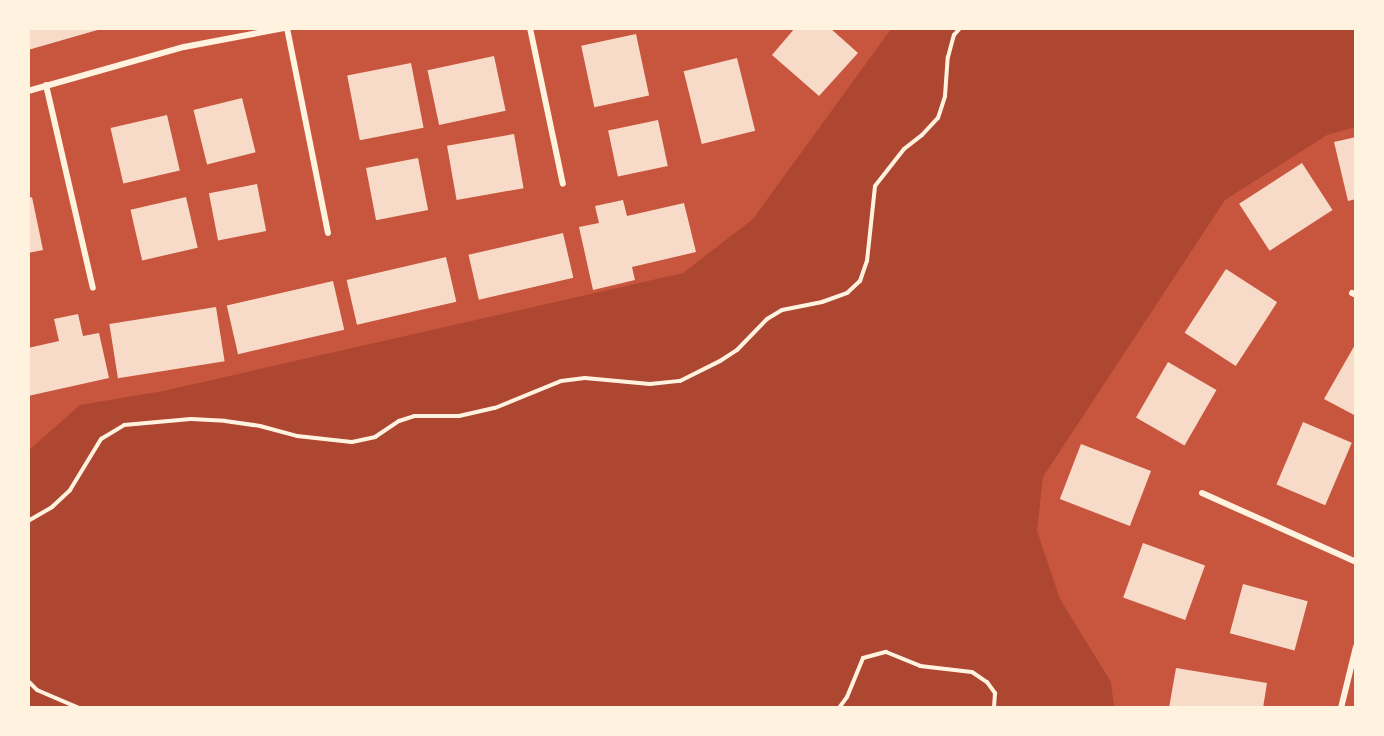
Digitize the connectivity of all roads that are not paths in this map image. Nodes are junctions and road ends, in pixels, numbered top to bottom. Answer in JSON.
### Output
{"nodes":[{"id":1,"x":286,"y":28,"type":"edge"},
{"id":2,"x":530,"y":28,"type":"edge"},
{"id":3,"x":46,"y":85,"type":"junction"},
{"id":4,"x":28,"y":91,"type":"edge"},
{"id":5,"x":563,"y":184,"type":"dead end"},
{"id":6,"x":328,"y":233,"type":"dead end"},
{"id":7,"x":93,"y":288,"type":"dead end"},
{"id":8,"x":1202,"y":493,"type":"dead end"},
{"id":9,"x":1356,"y":562,"type":"edge"},
{"id":10,"x":1356,"y":647,"type":"edge"},
{"id":11,"x":1341,"y":708,"type":"edge"}],
"edges":[{"from":1,"to":3,"type":"street"},
{"from":1,"to":6,"type":"street"},
{"from":2,"to":5,"type":"street"},
{"from":3,"to":4,"type":"street"},
{"from":3,"to":7,"type":"street"},
{"from":8,"to":9,"type":"street"},
{"from":10,"to":11,"type":"street"}]}
